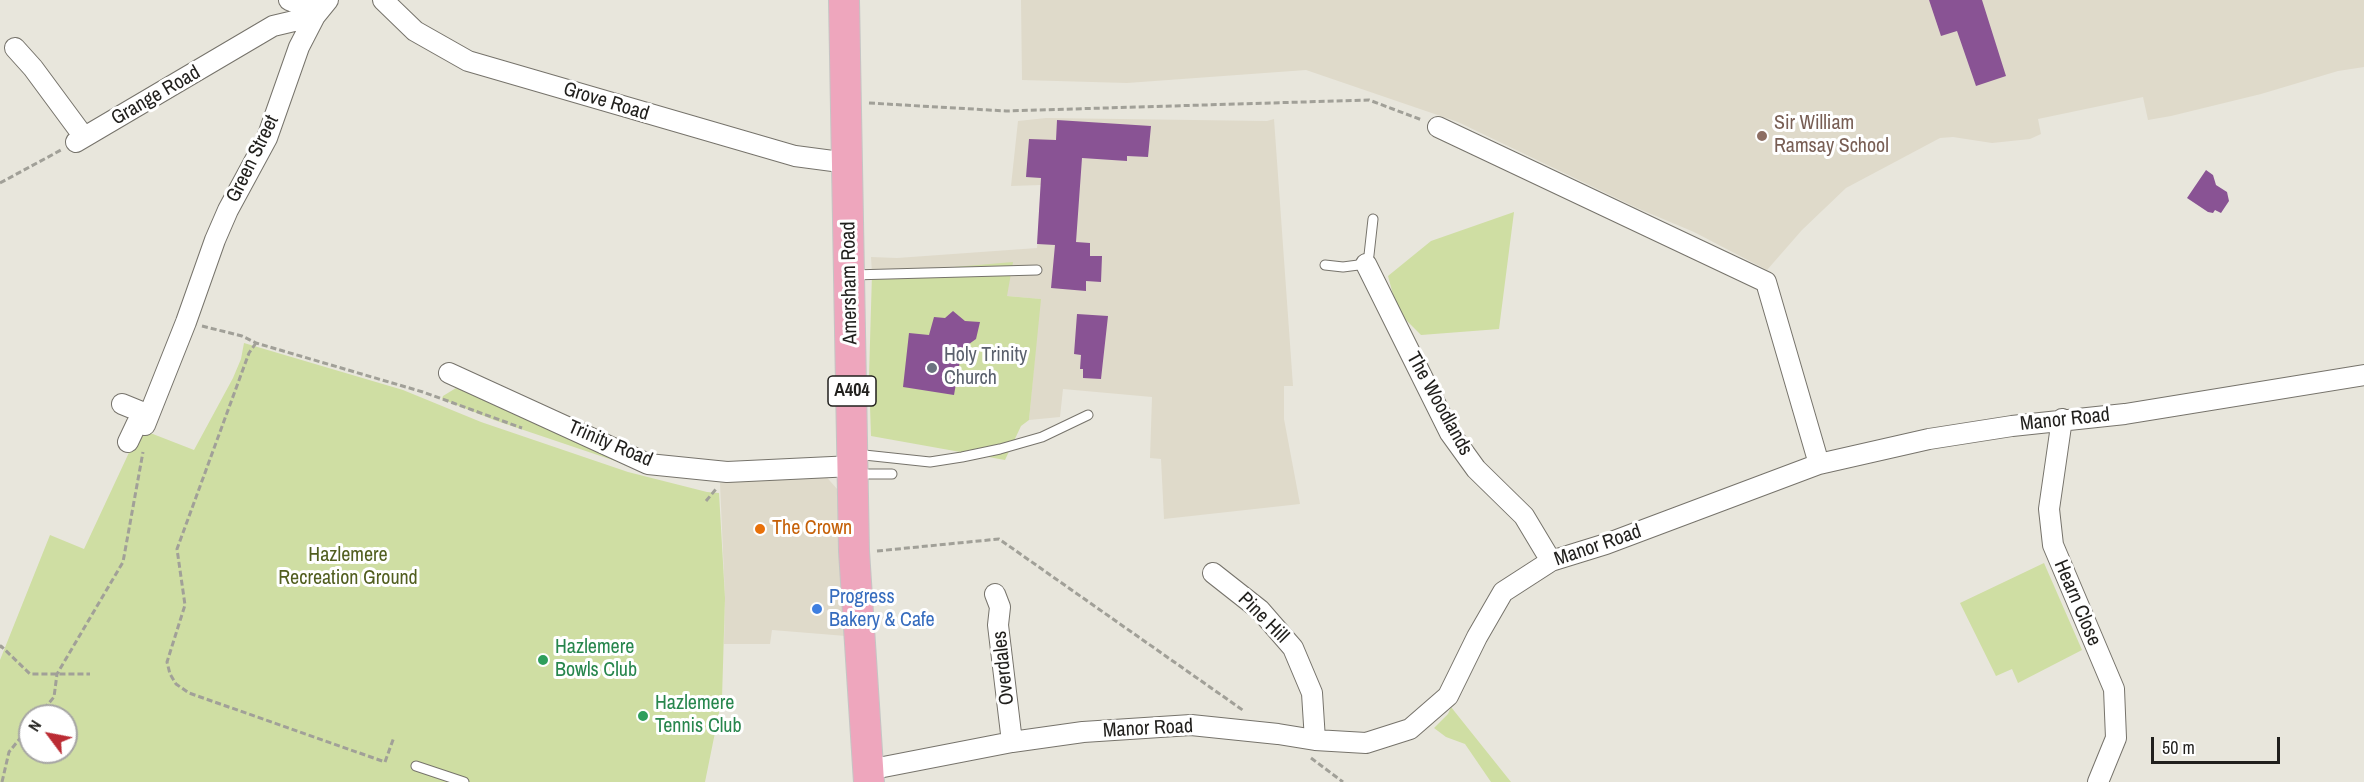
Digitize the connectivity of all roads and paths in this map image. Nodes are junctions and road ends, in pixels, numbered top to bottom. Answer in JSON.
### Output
{"nodes":[{"id":1,"x":289,"y":0,"type":"edge"},
{"id":2,"x":383,"y":0,"type":"edge"},
{"id":3,"x":844,"y":0,"type":"edge"},
{"id":4,"x":321,"y":9,"type":"edge"},
{"id":5,"x":15,"y":48,"type":"dead end"},
{"id":6,"x":846,"y":102,"type":"junction"},
{"id":7,"x":1438,"y":127,"type":"joint"},
{"id":8,"x":80,"y":139,"type":"junction"},
{"id":9,"x":848,"y":163,"type":"junction"},
{"id":10,"x":0,"y":183,"type":"edge"},
{"id":11,"x":1373,"y":219,"type":"dead end"},
{"id":12,"x":1366,"y":264,"type":"junction"},
{"id":13,"x":1325,"y":265,"type":"dead end"},
{"id":14,"x":1037,"y":270,"type":"dead end"},
{"id":15,"x":850,"y":275,"type":"junction"},
{"id":16,"x":186,"y":322,"type":"junction"},
{"id":17,"x":256,"y":343,"type":"junction"},
{"id":18,"x":449,"y":373,"type":"dead end"},
{"id":19,"x":2364,"y":375,"type":"edge"},
{"id":20,"x":122,"y":404,"type":"dead end"},
{"id":21,"x":1088,"y":415,"type":"dead end"},
{"id":22,"x":2062,"y":419,"type":"junction"},
{"id":23,"x":147,"y":420,"type":"junction"},
{"id":24,"x":532,"y":432,"type":"dead end"},
{"id":25,"x":128,"y":442,"type":"dead end"},
{"id":26,"x":853,"y":464,"type":"junction"},
{"id":27,"x":1819,"y":464,"type":"junction"},
{"id":28,"x":892,"y":474,"type":"dead end"},
{"id":29,"x":710,"y":487,"type":"dead end"},
{"id":30,"x":706,"y":501,"type":"dead end"},
{"id":31,"x":854,"y":551,"type":"junction"},
{"id":32,"x":1551,"y":561,"type":"junction"},
{"id":33,"x":1213,"y":573,"type":"dead end"},
{"id":34,"x":995,"y":594,"type":"dead end"},
{"id":35,"x":0,"y":648,"type":"edge"},
{"id":36,"x":57,"y":674,"type":"junction"},
{"id":37,"x":90,"y":674,"type":"dead end"},
{"id":38,"x":48,"y":704,"type":"edge"},
{"id":39,"x":1278,"y":734,"type":"junction"},
{"id":40,"x":394,"y":737,"type":"dead end"},
{"id":41,"x":18,"y":741,"type":"edge"},
{"id":42,"x":1012,"y":742,"type":"junction"},
{"id":43,"x":1311,"y":747,"type":"junction"},
{"id":44,"x":416,"y":766,"type":"dead end"},
{"id":45,"x":868,"y":776,"type":"edge"},
{"id":46,"x":2,"y":782,"type":"edge"},
{"id":47,"x":464,"y":782,"type":"edge"},
{"id":48,"x":1343,"y":782,"type":"edge"},
{"id":49,"x":2098,"y":782,"type":"edge"}],
"edges":[{"from":1,"to":4,"type":"street"},
{"from":2,"to":9,"type":"street","name":"Grove Road"},
{"from":3,"to":6,"type":"main road","name":"Amersham Road","number":"A404"},
{"from":4,"to":8,"type":"street","name":"Grange Road"},
{"from":4,"to":16,"type":"street","name":"Green Street"},
{"from":5,"to":8,"type":"street"},
{"from":6,"to":7,"type":"path"},
{"from":6,"to":9,"type":"main road","name":"Amersham Road","number":"A404"},
{"from":7,"to":27,"type":"street"},
{"from":8,"to":10,"type":"path"},
{"from":9,"to":15,"type":"main road","name":"Amersham Road","number":"A404"},
{"from":11,"to":12,"type":"lane"},
{"from":12,"to":13,"type":"lane"},
{"from":12,"to":32,"type":"street","name":"The Woodlands"},
{"from":14,"to":15,"type":"lane"},
{"from":15,"to":26,"type":"main road","name":"Amersham Road","number":"A404"},
{"from":16,"to":17,"type":"path"},
{"from":16,"to":23,"type":"street","name":"Green Street"},
{"from":17,"to":24,"type":"path"},
{"from":17,"to":40,"type":"path"},
{"from":18,"to":26,"type":"street","name":"Trinity Road"},
{"from":19,"to":22,"type":"street","name":"Manor Road"},
{"from":20,"to":23,"type":"street"},
{"from":21,"to":26,"type":"lane"},
{"from":22,"to":27,"type":"street","name":"Manor Road"},
{"from":22,"to":49,"type":"street","name":"Hearn Close"},
{"from":23,"to":25,"type":"street"},
{"from":23,"to":36,"type":"path"},
{"from":26,"to":28,"type":"lane"},
{"from":26,"to":31,"type":"main road","name":"Amersham Road","number":"A404"},
{"from":27,"to":32,"type":"street","name":"Manor Road"},
{"from":29,"to":30,"type":"path"},
{"from":31,"to":39,"type":"path"},
{"from":31,"to":45,"type":"main road","name":"Amersham Road","number":"A404"},
{"from":32,"to":43,"type":"street","name":"Manor Road"},
{"from":33,"to":43,"type":"street","name":"Pine Hill"},
{"from":34,"to":42,"type":"street","name":"Overdales"},
{"from":35,"to":36,"type":"path"},
{"from":36,"to":37,"type":"path"},
{"from":36,"to":38,"type":"path"},
{"from":39,"to":42,"type":"street","name":"Manor Road"},
{"from":39,"to":43,"type":"street","name":"Manor Road"},
{"from":41,"to":46,"type":"path"},
{"from":42,"to":45,"type":"street","name":"Manor Road"},
{"from":43,"to":48,"type":"path"},
{"from":44,"to":47,"type":"lane"}]}
